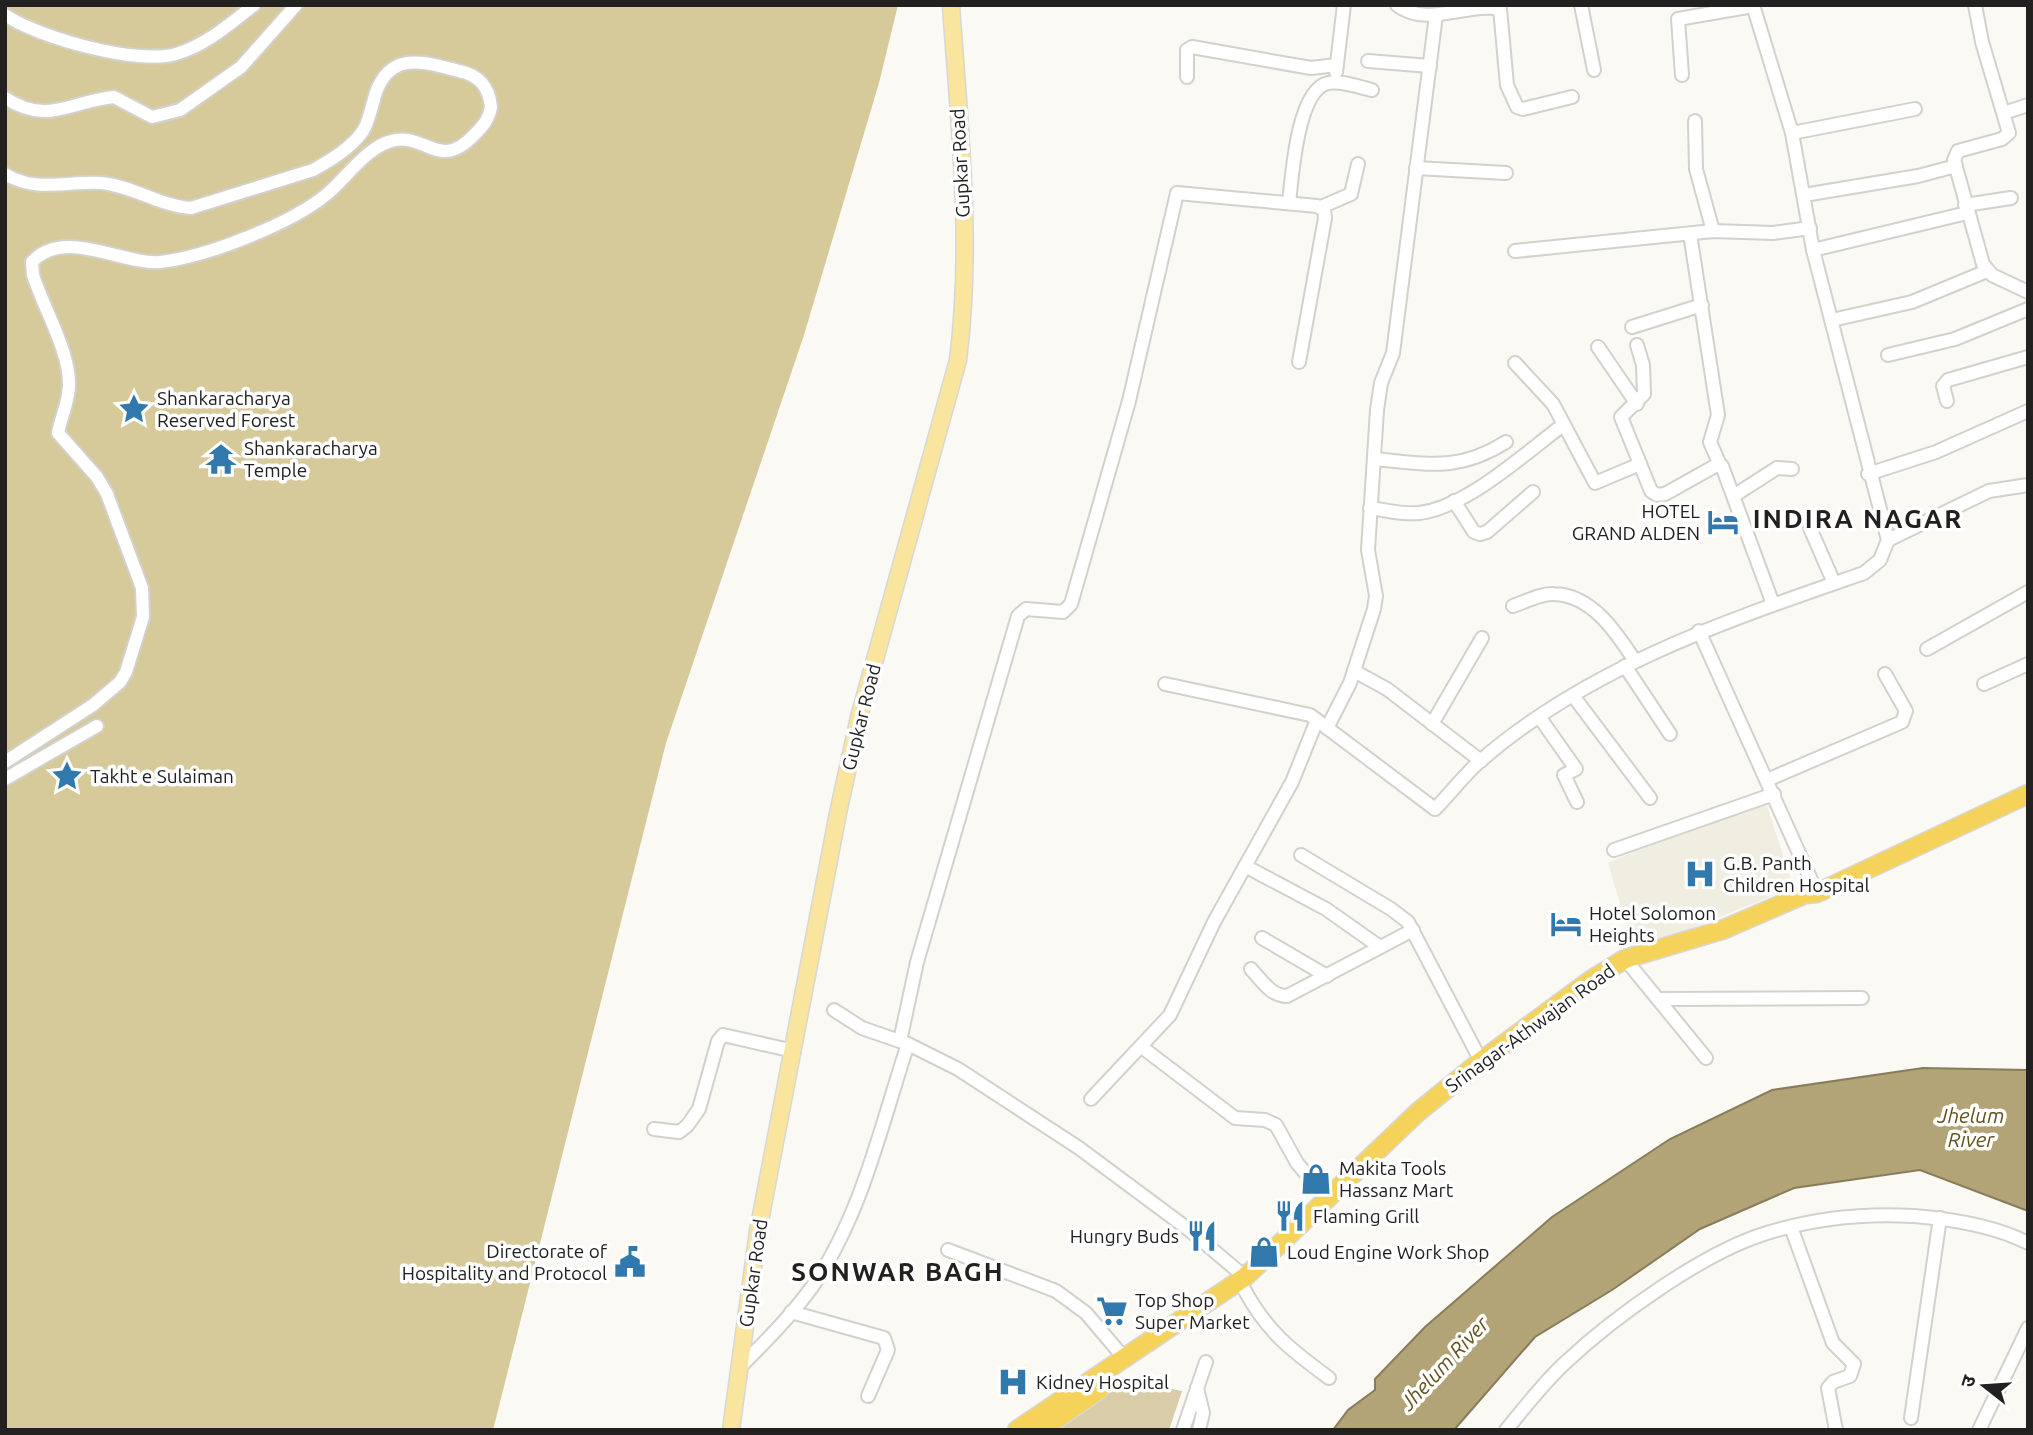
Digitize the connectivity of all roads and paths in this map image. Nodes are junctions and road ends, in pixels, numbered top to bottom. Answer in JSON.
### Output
{"nodes":[{"id":1,"x":254,"y":5,"type":"edge"},
{"id":2,"x":296,"y":5,"type":"edge"},
{"id":3,"x":951,"y":5,"type":"edge"},
{"id":4,"x":1344,"y":5,"type":"edge"},
{"id":5,"x":1398,"y":5,"type":"edge"},
{"id":6,"x":1581,"y":5,"type":"edge"},
{"id":7,"x":1753,"y":6,"type":"edge"},
{"id":8,"x":1979,"y":6,"type":"edge"},
{"id":9,"x":1471,"y":8,"type":"edge"},
{"id":10,"x":1441,"y":11,"type":"edge"},
{"id":11,"x":5,"y":15,"type":"edge"},
{"id":12,"x":1368,"y":61,"type":"dead end"},
{"id":13,"x":1337,"y":65,"type":"junction"},
{"id":14,"x":1430,"y":66,"type":"junction"},
{"id":15,"x":1594,"y":70,"type":"dead end"},
{"id":16,"x":1682,"y":75,"type":"dead end"},
{"id":17,"x":1187,"y":76,"type":"dead end"},
{"id":18,"x":1335,"y":82,"type":"junction"},
{"id":19,"x":1372,"y":90,"type":"dead end"},
{"id":20,"x":1572,"y":97,"type":"dead end"},
{"id":21,"x":5,"y":98,"type":"edge"},
{"id":22,"x":2028,"y":106,"type":"edge"},
{"id":23,"x":1915,"y":109,"type":"dead end"},
{"id":24,"x":2004,"y":113,"type":"junction"},
{"id":25,"x":1695,"y":121,"type":"dead end"},
{"id":26,"x":1792,"y":133,"type":"junction"},
{"id":27,"x":1358,"y":164,"type":"dead end"},
{"id":28,"x":1956,"y":166,"type":"junction"},
{"id":29,"x":1416,"y":168,"type":"junction"},
{"id":30,"x":1506,"y":173,"type":"dead end"},
{"id":31,"x":5,"y":174,"type":"edge"},
{"id":32,"x":1804,"y":195,"type":"junction"},
{"id":33,"x":2011,"y":198,"type":"dead end"},
{"id":34,"x":1289,"y":203,"type":"junction"},
{"id":35,"x":1321,"y":207,"type":"junction"},
{"id":36,"x":1966,"y":209,"type":"junction"},
{"id":37,"x":1810,"y":228,"type":"junction"},
{"id":38,"x":1713,"y":231,"type":"junction"},
{"id":39,"x":1690,"y":234,"type":"junction"},
{"id":40,"x":1813,"y":250,"type":"junction"},
{"id":41,"x":1515,"y":251,"type":"dead end"},
{"id":42,"x":1987,"y":271,"type":"junction"},
{"id":43,"x":2028,"y":292,"type":"edge"},
{"id":44,"x":1702,"y":305,"type":"junction"},
{"id":45,"x":2028,"y":309,"type":"edge"},
{"id":46,"x":1832,"y":320,"type":"junction"},
{"id":47,"x":1632,"y":327,"type":"dead end"},
{"id":48,"x":1637,"y":345,"type":"dead end"},
{"id":49,"x":1598,"y":347,"type":"dead end"},
{"id":50,"x":1888,"y":355,"type":"dead end"},
{"id":51,"x":2028,"y":357,"type":"edge"},
{"id":52,"x":1299,"y":362,"type":"dead end"},
{"id":53,"x":1516,"y":363,"type":"dead end"},
{"id":54,"x":1947,"y":401,"type":"dead end"},
{"id":55,"x":1637,"y":404,"type":"junction"},
{"id":56,"x":2028,"y":411,"type":"edge"},
{"id":57,"x":1559,"y":428,"type":"dead end"},
{"id":58,"x":1506,"y":442,"type":"dead end"},
{"id":59,"x":1374,"y":459,"type":"junction"},
{"id":60,"x":1640,"y":464,"type":"junction"},
{"id":61,"x":1720,"y":465,"type":"junction"},
{"id":62,"x":1792,"y":469,"type":"dead end"},
{"id":63,"x":1868,"y":474,"type":"junction"},
{"id":64,"x":2028,"y":485,"type":"edge"},
{"id":65,"x":1533,"y":492,"type":"dead end"},
{"id":66,"x":1735,"y":495,"type":"junction"},
{"id":67,"x":1454,"y":501,"type":"junction"},
{"id":68,"x":1370,"y":508,"type":"junction"},
{"id":69,"x":1810,"y":528,"type":"dead end"},
{"id":70,"x":1888,"y":540,"type":"junction"},
{"id":71,"x":1834,"y":583,"type":"junction"},
{"id":72,"x":2028,"y":592,"type":"edge"},
{"id":73,"x":1773,"y":604,"type":"junction"},
{"id":74,"x":1513,"y":606,"type":"dead end"},
{"id":75,"x":1699,"y":631,"type":"junction"},
{"id":76,"x":1482,"y":638,"type":"dead end"},
{"id":77,"x":1927,"y":649,"type":"dead end"},
{"id":78,"x":1630,"y":664,"type":"junction"},
{"id":79,"x":2028,"y":664,"type":"edge"},
{"id":80,"x":1354,"y":671,"type":"junction"},
{"id":81,"x":1885,"y":674,"type":"dead end"},
{"id":82,"x":1165,"y":684,"type":"dead end"},
{"id":83,"x":1984,"y":684,"type":"dead end"},
{"id":84,"x":1574,"y":696,"type":"junction"},
{"id":85,"x":1540,"y":718,"type":"junction"},
{"id":86,"x":1432,"y":723,"type":"junction"},
{"id":87,"x":1322,"y":724,"type":"junction"},
{"id":88,"x":97,"y":726,"type":"dead end"},
{"id":89,"x":1670,"y":734,"type":"dead end"},
{"id":90,"x":1481,"y":761,"type":"junction"},
{"id":91,"x":5,"y":762,"type":"edge"},
{"id":92,"x":5,"y":779,"type":"edge"},
{"id":93,"x":1768,"y":780,"type":"junction"},
{"id":94,"x":2028,"y":785,"type":"edge"},
{"id":95,"x":1774,"y":794,"type":"junction"},
{"id":96,"x":2028,"y":794,"type":"edge"},
{"id":97,"x":1650,"y":798,"type":"dead end"},
{"id":98,"x":1577,"y":802,"type":"dead end"},
{"id":99,"x":1614,"y":850,"type":"dead end"},
{"id":100,"x":1301,"y":855,"type":"dead end"},
{"id":101,"x":1245,"y":866,"type":"junction"},
{"id":102,"x":1812,"y":891,"type":"junction"},
{"id":103,"x":1413,"y":930,"type":"junction"},
{"id":104,"x":1262,"y":938,"type":"dead end"},
{"id":105,"x":1380,"y":947,"type":"junction"},
{"id":106,"x":1625,"y":959,"type":"junction"},
{"id":107,"x":1251,"y":969,"type":"dead end"},
{"id":108,"x":1327,"y":976,"type":"junction"},
{"id":109,"x":1862,"y":998,"type":"dead end"},
{"id":110,"x":1658,"y":999,"type":"junction"},
{"id":111,"x":834,"y":1010,"type":"dead end"},
{"id":112,"x":904,"y":1042,"type":"junction"},
{"id":113,"x":1143,"y":1048,"type":"junction"},
{"id":114,"x":794,"y":1051,"type":"junction"},
{"id":115,"x":1706,"y":1058,"type":"dead end"},
{"id":116,"x":1481,"y":1061,"type":"junction"},
{"id":117,"x":1091,"y":1099,"type":"dead end"},
{"id":118,"x":654,"y":1129,"type":"dead end"},
{"id":119,"x":1327,"y":1199,"type":"junction"},
{"id":120,"x":1940,"y":1218,"type":"junction"},
{"id":121,"x":1791,"y":1227,"type":"junction"},
{"id":122,"x":2028,"y":1243,"type":"edge"},
{"id":123,"x":948,"y":1250,"type":"dead end"},
{"id":124,"x":1244,"y":1283,"type":"junction"},
{"id":125,"x":790,"y":1312,"type":"junction"},
{"id":126,"x":2028,"y":1328,"type":"edge"},
{"id":127,"x":1124,"y":1359,"type":"junction"},
{"id":128,"x":1206,"y":1362,"type":"dead end"},
{"id":129,"x":740,"y":1367,"type":"junction"},
{"id":130,"x":1329,"y":1378,"type":"dead end"},
{"id":131,"x":1197,"y":1388,"type":"junction"},
{"id":132,"x":868,"y":1396,"type":"dead end"},
{"id":133,"x":1911,"y":1418,"type":"dead end"},
{"id":134,"x":731,"y":1430,"type":"edge"},
{"id":135,"x":1017,"y":1430,"type":"edge"},
{"id":136,"x":1041,"y":1430,"type":"edge"},
{"id":137,"x":1183,"y":1430,"type":"edge"},
{"id":138,"x":1199,"y":1430,"type":"edge"},
{"id":139,"x":1506,"y":1430,"type":"edge"},
{"id":140,"x":1836,"y":1430,"type":"edge"},
{"id":141,"x":1979,"y":1430,"type":"edge"}],
"edges":[{"from":1,"to":11,"type":"street"},
{"from":2,"to":21,"type":"street"},
{"from":3,"to":114,"type":"main road","name":"Gupkar Road"},
{"from":4,"to":13,"type":"street"},
{"from":5,"to":10,"type":"street"},
{"from":6,"to":15,"type":"street"},
{"from":7,"to":16,"type":"street"},
{"from":7,"to":26,"type":"street"},
{"from":8,"to":24,"type":"street"},
{"from":9,"to":10,"type":"street"},
{"from":9,"to":20,"type":"street"},
{"from":10,"to":14,"type":"street"},
{"from":12,"to":14,"type":"street"},
{"from":13,"to":17,"type":"street"},
{"from":13,"to":18,"type":"street"},
{"from":14,"to":29,"type":"street"},
{"from":18,"to":19,"type":"street"},
{"from":18,"to":34,"type":"street"},
{"from":22,"to":24,"type":"street"},
{"from":23,"to":26,"type":"street"},
{"from":24,"to":28,"type":"street"},
{"from":25,"to":38,"type":"street"},
{"from":26,"to":32,"type":"street"},
{"from":27,"to":35,"type":"street"},
{"from":28,"to":32,"type":"street"},
{"from":28,"to":36,"type":"street"},
{"from":29,"to":30,"type":"street"},
{"from":29,"to":59,"type":"street"},
{"from":31,"to":91,"type":"street"},
{"from":32,"to":37,"type":"street"},
{"from":33,"to":36,"type":"street"},
{"from":34,"to":35,"type":"street"},
{"from":34,"to":112,"type":"street"},
{"from":35,"to":52,"type":"street"},
{"from":36,"to":40,"type":"street"},
{"from":36,"to":42,"type":"street"},
{"from":37,"to":38,"type":"street"},
{"from":37,"to":40,"type":"street"},
{"from":38,"to":39,"type":"street"},
{"from":39,"to":41,"type":"street"},
{"from":39,"to":44,"type":"street"},
{"from":40,"to":46,"type":"street"},
{"from":42,"to":43,"type":"street"},
{"from":42,"to":46,"type":"street"},
{"from":44,"to":47,"type":"street"},
{"from":44,"to":61,"type":"street"},
{"from":45,"to":50,"type":"street"},
{"from":46,"to":63,"type":"street"},
{"from":48,"to":55,"type":"street"},
{"from":49,"to":55,"type":"street"},
{"from":51,"to":54,"type":"street"},
{"from":53,"to":60,"type":"street"},
{"from":55,"to":60,"type":"street"},
{"from":56,"to":63,"type":"street"},
{"from":57,"to":67,"type":"street"},
{"from":58,"to":59,"type":"street"},
{"from":59,"to":68,"type":"street"},
{"from":60,"to":61,"type":"street"},
{"from":61,"to":66,"type":"street"},
{"from":62,"to":66,"type":"street"},
{"from":63,"to":70,"type":"street"},
{"from":64,"to":70,"type":"street"},
{"from":65,"to":67,"type":"street"},
{"from":66,"to":73,"type":"street"},
{"from":67,"to":68,"type":"street"},
{"from":68,"to":80,"type":"street"},
{"from":69,"to":71,"type":"street"},
{"from":70,"to":71,"type":"street"},
{"from":71,"to":73,"type":"street"},
{"from":72,"to":77,"type":"street"},
{"from":73,"to":75,"type":"street"},
{"from":74,"to":78,"type":"street"},
{"from":75,"to":78,"type":"street"},
{"from":75,"to":93,"type":"street"},
{"from":76,"to":86,"type":"street"},
{"from":78,"to":84,"type":"street"},
{"from":78,"to":89,"type":"street"},
{"from":79,"to":83,"type":"street"},
{"from":80,"to":86,"type":"street"},
{"from":80,"to":87,"type":"street"},
{"from":81,"to":93,"type":"street"},
{"from":82,"to":87,"type":"street"},
{"from":84,"to":85,"type":"street"},
{"from":84,"to":97,"type":"street"},
{"from":85,"to":90,"type":"street"},
{"from":85,"to":98,"type":"street"},
{"from":86,"to":90,"type":"street"},
{"from":87,"to":90,"type":"street"},
{"from":87,"to":101,"type":"street"},
{"from":88,"to":92,"type":"street"},
{"from":93,"to":95,"type":"street"},
{"from":94,"to":102,"type":"highway"},
{"from":95,"to":99,"type":"street"},
{"from":95,"to":102,"type":"street"},
{"from":96,"to":102,"type":"highway"},
{"from":100,"to":103,"type":"street"},
{"from":101,"to":105,"type":"street"},
{"from":101,"to":113,"type":"street"},
{"from":102,"to":106,"type":"highway","name":"Srinagar-Athwajan Road"},
{"from":103,"to":105,"type":"street"},
{"from":103,"to":116,"type":"street"},
{"from":104,"to":108,"type":"street"},
{"from":105,"to":108,"type":"street"},
{"from":106,"to":110,"type":"street"},
{"from":106,"to":116,"type":"highway","name":"Srinagar-Athwajan Road"},
{"from":107,"to":108,"type":"street"},
{"from":109,"to":110,"type":"street"},
{"from":110,"to":115,"type":"street"},
{"from":111,"to":112,"type":"street"},
{"from":112,"to":124,"type":"street"},
{"from":112,"to":125,"type":"street"},
{"from":113,"to":117,"type":"street"},
{"from":113,"to":119,"type":"street"},
{"from":114,"to":118,"type":"street"},
{"from":114,"to":129,"type":"main road","name":"Gupkar Road"},
{"from":116,"to":119,"type":"highway","name":"Srinagar-Athwajan Road"},
{"from":119,"to":124,"type":"highway","name":"Srinagar-Athwajan Road"},
{"from":120,"to":121,"type":"street"},
{"from":120,"to":122,"type":"street"},
{"from":120,"to":133,"type":"street"},
{"from":121,"to":139,"type":"street"},
{"from":121,"to":140,"type":"street"},
{"from":123,"to":127,"type":"street"},
{"from":124,"to":127,"type":"highway","name":"Srinagar-Athwajan Road"},
{"from":124,"to":130,"type":"street"},
{"from":124,"to":136,"type":"highway","name":"Srinagar-Athwajan Road"},
{"from":125,"to":129,"type":"street"},
{"from":125,"to":132,"type":"street"},
{"from":126,"to":141,"type":"street"},
{"from":127,"to":135,"type":"highway","name":"Srinagar-Athwajan Road"},
{"from":128,"to":131,"type":"street"},
{"from":129,"to":134,"type":"main road","name":"Gupkar Road"},
{"from":131,"to":137,"type":"street"},
{"from":131,"to":138,"type":"street"}]}
